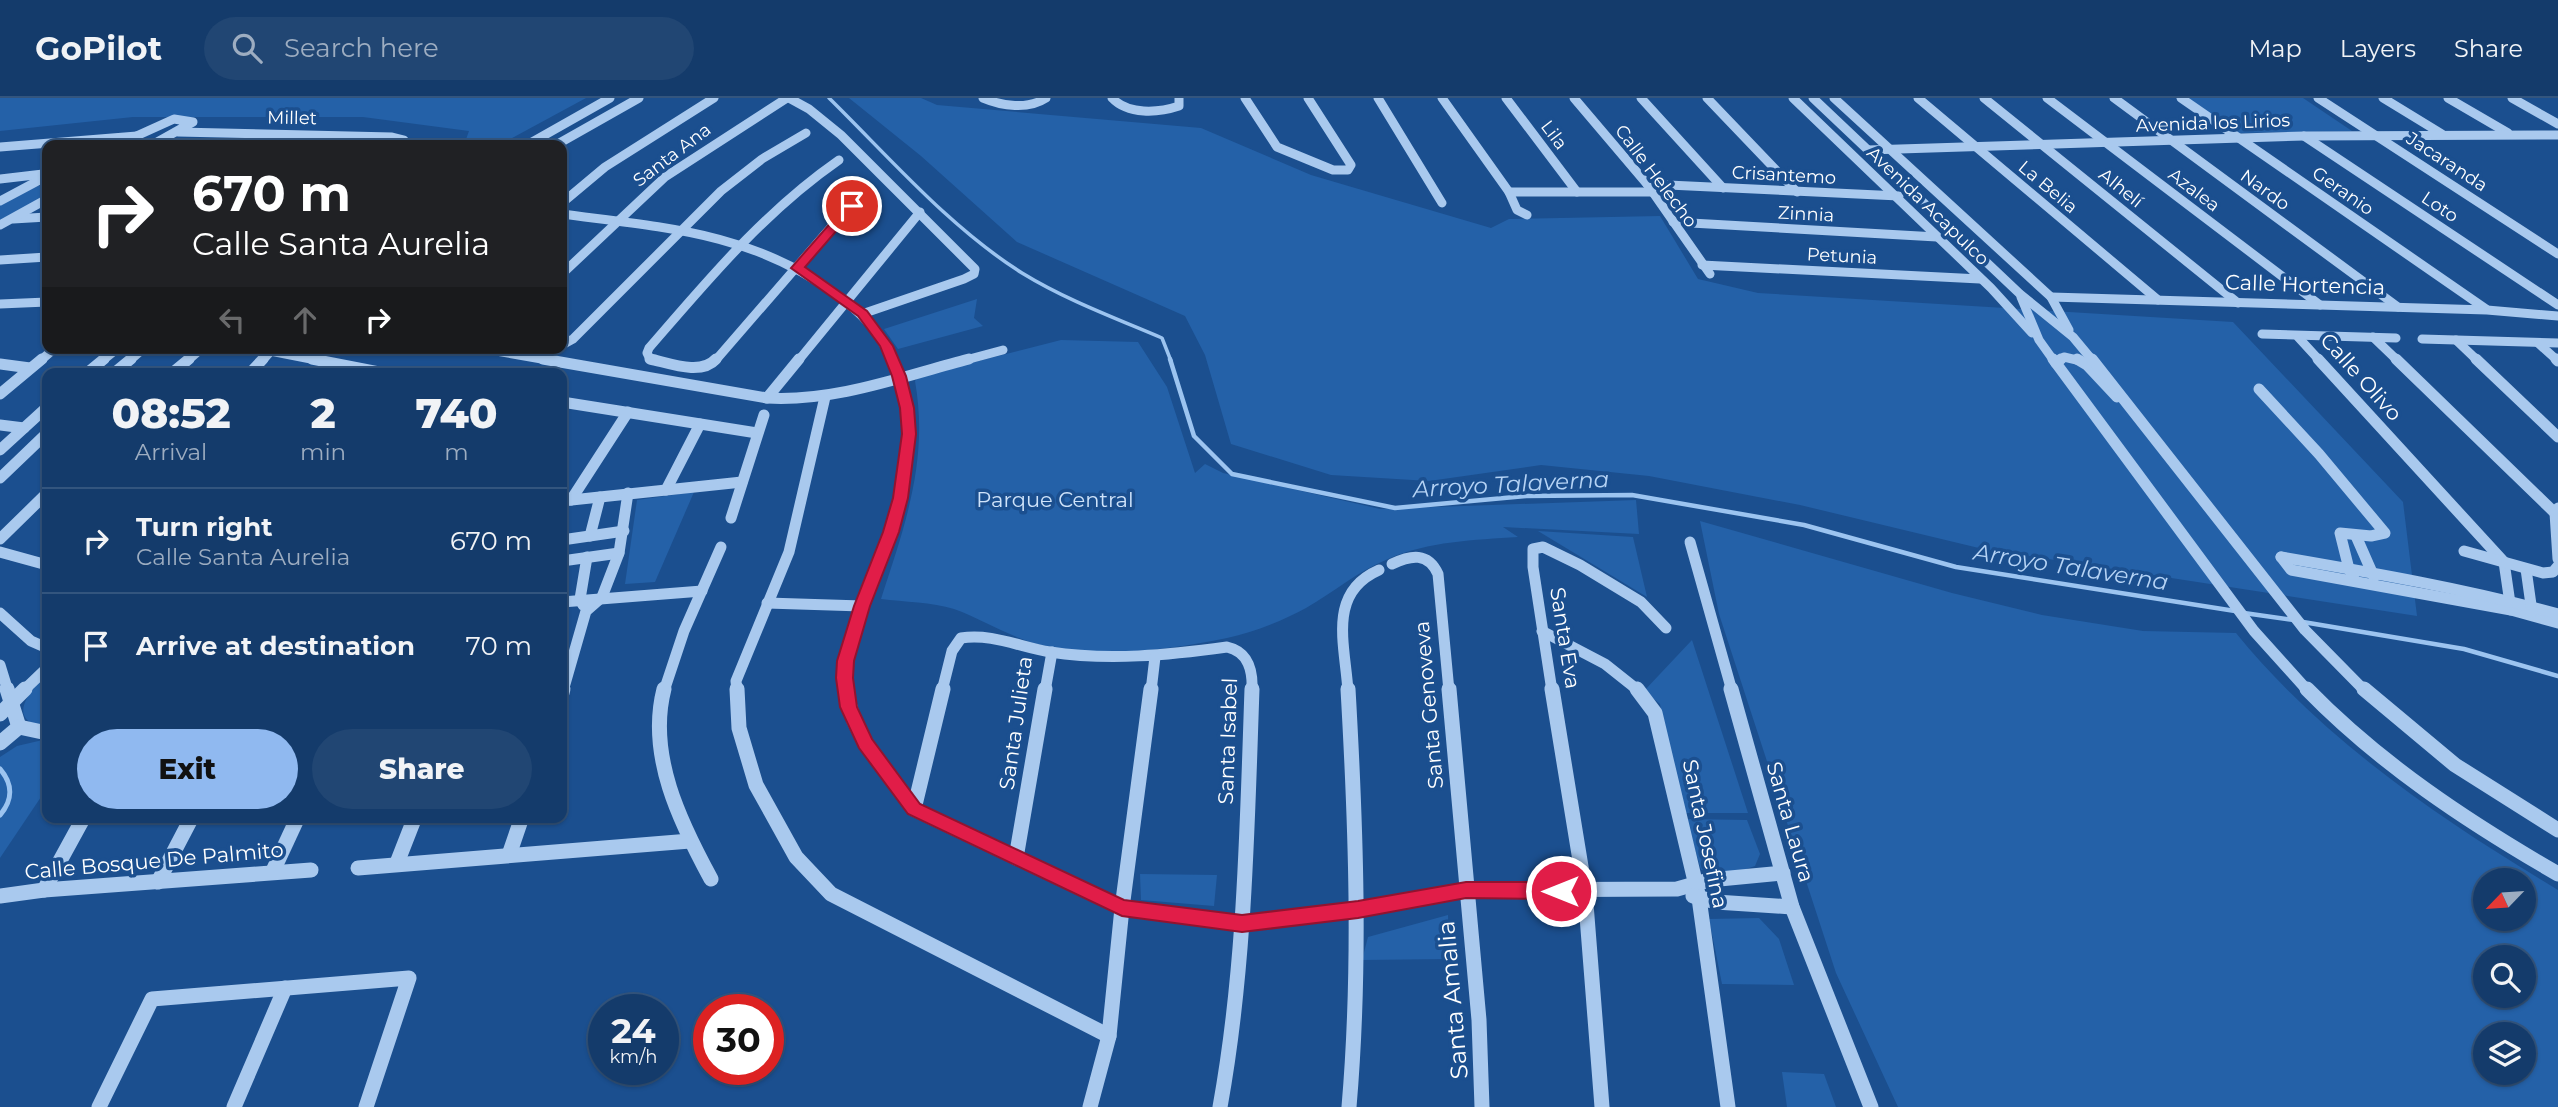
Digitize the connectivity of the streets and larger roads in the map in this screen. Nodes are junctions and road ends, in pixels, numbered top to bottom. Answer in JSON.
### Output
{"nodes":[{"id":1,"x":610,"y":98,"type":"edge"},
{"id":2,"x":639,"y":98,"type":"edge"},
{"id":3,"x":714,"y":98,"type":"edge"},
{"id":4,"x":788,"y":98,"type":"edge"},
{"id":5,"x":983,"y":98,"type":"edge"},
{"id":6,"x":1046,"y":98,"type":"edge"},
{"id":7,"x":1112,"y":98,"type":"edge"},
{"id":8,"x":1179,"y":98,"type":"edge"},
{"id":9,"x":1245,"y":98,"type":"edge"},
{"id":10,"x":1308,"y":98,"type":"edge"},
{"id":11,"x":1378,"y":98,"type":"edge"},
{"id":12,"x":1442,"y":98,"type":"edge"},
{"id":13,"x":1506,"y":98,"type":"edge"},
{"id":14,"x":1574,"y":98,"type":"edge"},
{"id":15,"x":1641,"y":98,"type":"edge"},
{"id":16,"x":1707,"y":98,"type":"edge"},
{"id":17,"x":1793,"y":98,"type":"edge"},
{"id":18,"x":1813,"y":98,"type":"edge"},
{"id":19,"x":1834,"y":98,"type":"edge"},
{"id":20,"x":1918,"y":98,"type":"edge"},
{"id":21,"x":1984,"y":98,"type":"edge"},
{"id":22,"x":2047,"y":98,"type":"edge"},
{"id":23,"x":2114,"y":98,"type":"edge"},
{"id":24,"x":2181,"y":98,"type":"edge"},
{"id":25,"x":2318,"y":98,"type":"edge"},
{"id":26,"x":2383,"y":98,"type":"edge"},
{"id":27,"x":2448,"y":98,"type":"edge"},
{"id":28,"x":2512,"y":98,"type":"edge"},
{"id":29,"x":2558,"y":124,"type":"edge"},
{"id":30,"x":178,"y":132,"type":"junction"},
{"id":31,"x":806,"y":133,"type":"dead end"},
{"id":32,"x":2510,"y":134,"type":"junction"},
{"id":33,"x":2304,"y":135,"type":"junction"},
{"id":34,"x":2375,"y":135,"type":"junction"},
{"id":35,"x":2444,"y":135,"type":"junction"},
{"id":36,"x":2558,"y":135,"type":"edge"},
{"id":37,"x":137,"y":136,"type":"junction"},
{"id":38,"x":2238,"y":138,"type":"junction"},
{"id":39,"x":87,"y":140,"type":"edge"},
{"id":40,"x":128,"y":140,"type":"edge"},
{"id":41,"x":162,"y":140,"type":"edge"},
{"id":42,"x":396,"y":140,"type":"edge"},
{"id":43,"x":536,"y":140,"type":"edge"},
{"id":44,"x":565,"y":140,"type":"edge"},
{"id":45,"x":2172,"y":141,"type":"junction"},
{"id":46,"x":2104,"y":142,"type":"junction"},
{"id":47,"x":42,"y":144,"type":"edge"},
{"id":48,"x":2041,"y":144,"type":"junction"},
{"id":49,"x":1974,"y":146,"type":"junction"},
{"id":50,"x":0,"y":147,"type":"edge"},
{"id":51,"x":1277,"y":147,"type":"joint"},
{"id":52,"x":1890,"y":149,"type":"junction"},
{"id":53,"x":1868,"y":150,"type":"junction"},
{"id":54,"x":839,"y":160,"type":"dead end"},
{"id":55,"x":42,"y":175,"type":"edge"},
{"id":56,"x":42,"y":178,"type":"edge"},
{"id":57,"x":0,"y":179,"type":"edge"},
{"id":58,"x":42,"y":182,"type":"edge"},
{"id":59,"x":33,"y":183,"type":"junction"},
{"id":60,"x":0,"y":186,"type":"edge"},
{"id":61,"x":1650,"y":188,"type":"junction"},
{"id":62,"x":1723,"y":188,"type":"junction"},
{"id":63,"x":871,"y":192,"type":"dead end"},
{"id":64,"x":1509,"y":192,"type":"junction"},
{"id":65,"x":1577,"y":192,"type":"junction"},
{"id":66,"x":1797,"y":192,"type":"junction"},
{"id":67,"x":1895,"y":196,"type":"junction"},
{"id":68,"x":1919,"y":196,"type":"junction"},
{"id":69,"x":567,"y":199,"type":"edge"},
{"id":70,"x":0,"y":201,"type":"edge"},
{"id":71,"x":42,"y":202,"type":"edge"},
{"id":72,"x":1442,"y":203,"type":"dead end"},
{"id":73,"x":920,"y":212,"type":"junction"},
{"id":74,"x":567,"y":215,"type":"edge"},
{"id":75,"x":1527,"y":215,"type":"dead end"},
{"id":76,"x":42,"y":218,"type":"edge"},
{"id":77,"x":617,"y":221,"type":"junction"},
{"id":78,"x":5,"y":222,"type":"edge"},
{"id":79,"x":1673,"y":222,"type":"junction"},
{"id":80,"x":684,"y":230,"type":"junction"},
{"id":81,"x":1937,"y":237,"type":"junction"},
{"id":82,"x":741,"y":244,"type":"junction"},
{"id":83,"x":2558,"y":254,"type":"edge"},
{"id":84,"x":42,"y":257,"type":"edge"},
{"id":85,"x":0,"y":260,"type":"edge"},
{"id":86,"x":1702,"y":265,"type":"junction"},
{"id":87,"x":798,"y":268,"type":"junction"},
{"id":88,"x":567,"y":269,"type":"edge"},
{"id":89,"x":1710,"y":274,"type":"dead end"},
{"id":90,"x":1980,"y":279,"type":"junction"},
{"id":91,"x":2020,"y":294,"type":"junction"},
{"id":92,"x":2051,"y":297,"type":"junction"},
{"id":93,"x":2158,"y":300,"type":"junction"},
{"id":94,"x":42,"y":302,"type":"edge"},
{"id":95,"x":848,"y":302,"type":"junction"},
{"id":96,"x":2238,"y":303,"type":"junction"},
{"id":97,"x":0,"y":304,"type":"edge"},
{"id":98,"x":2558,"y":304,"type":"edge"},
{"id":99,"x":2321,"y":306,"type":"junction"},
{"id":100,"x":2398,"y":307,"type":"junction"},
{"id":101,"x":2487,"y":310,"type":"junction"},
{"id":102,"x":862,"y":313,"type":"junction"},
{"id":103,"x":2558,"y":316,"type":"edge"},
{"id":104,"x":2262,"y":334,"type":"dead end"},
{"id":105,"x":2073,"y":337,"type":"junction"},
{"id":106,"x":2298,"y":337,"type":"junction"},
{"id":107,"x":2373,"y":337,"type":"junction"},
{"id":108,"x":2396,"y":338,"type":"dead end"},
{"id":109,"x":2422,"y":339,"type":"dead end"},
{"id":110,"x":2039,"y":340,"type":"junction"},
{"id":111,"x":2456,"y":340,"type":"junction"},
{"id":112,"x":567,"y":342,"type":"edge"},
{"id":113,"x":2538,"y":343,"type":"junction"},
{"id":114,"x":2558,"y":343,"type":"edge"},
{"id":115,"x":1003,"y":350,"type":"dead end"},
{"id":116,"x":48,"y":354,"type":"edge"},
{"id":117,"x":111,"y":354,"type":"edge"},
{"id":118,"x":137,"y":354,"type":"edge"},
{"id":119,"x":195,"y":354,"type":"edge"},
{"id":120,"x":268,"y":354,"type":"edge"},
{"id":121,"x":282,"y":354,"type":"edge"},
{"id":122,"x":514,"y":354,"type":"edge"},
{"id":123,"x":2558,"y":361,"type":"edge"},
{"id":124,"x":2056,"y":363,"type":"junction"},
{"id":125,"x":0,"y":364,"type":"edge"},
{"id":126,"x":30,"y":368,"type":"junction"},
{"id":127,"x":93,"y":368,"type":"edge"},
{"id":128,"x":120,"y":368,"type":"edge"},
{"id":129,"x":178,"y":368,"type":"edge"},
{"id":130,"x":255,"y":368,"type":"edge"},
{"id":131,"x":333,"y":368,"type":"edge"},
{"id":132,"x":899,"y":376,"type":"junction"},
{"id":133,"x":2259,"y":389,"type":"dead end"},
{"id":134,"x":0,"y":394,"type":"edge"},
{"id":135,"x":825,"y":397,"type":"junction"},
{"id":136,"x":767,"y":398,"type":"junction"},
{"id":137,"x":567,"y":403,"type":"edge"},
{"id":138,"x":2129,"y":404,"type":"junction"},
{"id":139,"x":42,"y":412,"type":"edge"},
{"id":140,"x":628,"y":412,"type":"junction"},
{"id":141,"x":764,"y":415,"type":"dead end"},
{"id":142,"x":701,"y":424,"type":"junction"},
{"id":143,"x":0,"y":425,"type":"edge"},
{"id":144,"x":24,"y":428,"type":"junction"},
{"id":145,"x":757,"y":433,"type":"junction"},
{"id":146,"x":2558,"y":437,"type":"edge"},
{"id":147,"x":42,"y":438,"type":"edge"},
{"id":148,"x":0,"y":450,"type":"edge"},
{"id":149,"x":0,"y":478,"type":"edge"},
{"id":150,"x":742,"y":482,"type":"junction"},
{"id":151,"x":666,"y":490,"type":"junction"},
{"id":152,"x":628,"y":494,"type":"junction"},
{"id":153,"x":42,"y":497,"type":"edge"},
{"id":154,"x":600,"y":497,"type":"junction"},
{"id":155,"x":567,"y":500,"type":"edge"},
{"id":156,"x":567,"y":501,"type":"edge"},
{"id":157,"x":2556,"y":510,"type":"edge"},
{"id":158,"x":731,"y":518,"type":"dead end"},
{"id":159,"x":624,"y":531,"type":"junction"},
{"id":160,"x":590,"y":536,"type":"junction"},
{"id":161,"x":2356,"y":536,"type":"junction"},
{"id":162,"x":0,"y":539,"type":"edge"},
{"id":163,"x":567,"y":539,"type":"edge"},
{"id":164,"x":1690,"y":542,"type":"dead end"},
{"id":165,"x":721,"y":547,"type":"dead end"},
{"id":166,"x":2463,"y":551,"type":"dead end"},
{"id":167,"x":0,"y":552,"type":"edge"},
{"id":168,"x":619,"y":553,"type":"junction"},
{"id":169,"x":587,"y":557,"type":"junction"},
{"id":170,"x":2558,"y":559,"type":"edge"},
{"id":171,"x":567,"y":560,"type":"edge"},
{"id":172,"x":2504,"y":562,"type":"junction"},
{"id":173,"x":42,"y":564,"type":"edge"},
{"id":174,"x":2558,"y":566,"type":"edge"},
{"id":175,"x":2349,"y":569,"type":"junction"},
{"id":176,"x":2526,"y":569,"type":"junction"},
{"id":177,"x":2371,"y":572,"type":"junction"},
{"id":178,"x":2355,"y":581,"type":"junction"},
{"id":179,"x":2378,"y":585,"type":"junction"},
{"id":180,"x":702,"y":591,"type":"junction"},
{"id":181,"x":602,"y":597,"type":"junction"},
{"id":182,"x":567,"y":603,"type":"edge"},
{"id":183,"x":767,"y":603,"type":"junction"},
{"id":184,"x":583,"y":605,"type":"junction"},
{"id":185,"x":2510,"y":605,"type":"junction"},
{"id":186,"x":862,"y":606,"type":"junction"},
{"id":187,"x":2531,"y":611,"type":"junction"},
{"id":188,"x":0,"y":613,"type":"edge"},
{"id":189,"x":2558,"y":614,"type":"edge"},
{"id":190,"x":2558,"y":623,"type":"edge"},
{"id":191,"x":1666,"y":628,"type":"dead end"},
{"id":192,"x":1542,"y":631,"type":"junction"},
{"id":193,"x":42,"y":646,"type":"edge"},
{"id":194,"x":1052,"y":652,"type":"junction"},
{"id":195,"x":1155,"y":657,"type":"junction"},
{"id":196,"x":0,"y":665,"type":"edge"},
{"id":197,"x":567,"y":672,"type":"edge"},
{"id":198,"x":42,"y":673,"type":"edge"},
{"id":199,"x":5,"y":710,"type":"edge"},
{"id":200,"x":19,"y":727,"type":"junction"},
{"id":201,"x":42,"y":732,"type":"edge"},
{"id":202,"x":0,"y":743,"type":"edge"},
{"id":203,"x":914,"y":809,"type":"junction"},
{"id":204,"x":80,"y":823,"type":"edge"},
{"id":205,"x":189,"y":823,"type":"edge"},
{"id":206,"x":295,"y":823,"type":"edge"},
{"id":207,"x":413,"y":823,"type":"edge"},
{"id":208,"x":520,"y":823,"type":"edge"},
{"id":209,"x":2558,"y":830,"type":"edge"},
{"id":210,"x":690,"y":841,"type":"junction"},
{"id":211,"x":509,"y":855,"type":"junction"},
{"id":212,"x":1016,"y":858,"type":"junction"},
{"id":213,"x":397,"y":863,"type":"junction"},
{"id":214,"x":358,"y":868,"type":"dead end"},
{"id":215,"x":311,"y":870,"type":"dead end"},
{"id":216,"x":273,"y":871,"type":"junction"},
{"id":217,"x":1783,"y":873,"type":"junction"},
{"id":218,"x":2558,"y":874,"type":"edge"},
{"id":219,"x":711,"y":879,"type":"dead end"},
{"id":220,"x":158,"y":882,"type":"junction"},
{"id":221,"x":1677,"y":889,"type":"joint"},
{"id":222,"x":44,"y":890,"type":"junction"},
{"id":223,"x":1466,"y":890,"type":"junction"},
{"id":224,"x":1697,"y":890,"type":"junction"},
{"id":225,"x":1585,"y":891,"type":"junction"},
{"id":226,"x":0,"y":896,"type":"edge"},
{"id":227,"x":1792,"y":907,"type":"junction"},
{"id":228,"x":1122,"y":908,"type":"junction"},
{"id":229,"x":1358,"y":909,"type":"junction"},
{"id":230,"x":1242,"y":924,"type":"junction"},
{"id":231,"x":285,"y":988,"type":"junction"},
{"id":232,"x":1109,"y":1036,"type":"junction"},
{"id":233,"x":99,"y":1107,"type":"edge"},
{"id":234,"x":234,"y":1107,"type":"edge"},
{"id":235,"x":366,"y":1107,"type":"edge"},
{"id":236,"x":1090,"y":1107,"type":"edge"},
{"id":237,"x":1220,"y":1107,"type":"edge"},
{"id":238,"x":1349,"y":1107,"type":"edge"},
{"id":239,"x":1482,"y":1107,"type":"edge"},
{"id":240,"x":1602,"y":1107,"type":"edge"},
{"id":241,"x":1727,"y":1107,"type":"edge"},
{"id":242,"x":1871,"y":1107,"type":"edge"}],
"edges":[{"from":1,"to":43,"type":"street"},
{"from":2,"to":44,"type":"street"},
{"from":3,"to":69,"type":"street"},
{"from":4,"to":73,"type":"street"},
{"from":4,"to":77,"type":"street","name":"Santa Ana"},
{"from":5,"to":6,"type":"street"},
{"from":7,"to":8,"type":"street"},
{"from":9,"to":51,"type":"street"},
{"from":10,"to":51,"type":"street"},
{"from":11,"to":72,"type":"street"},
{"from":12,"to":64,"type":"street"},
{"from":13,"to":65,"type":"street","name":"Lila"},
{"from":14,"to":61,"type":"street","name":"Calle Helecho"},
{"from":15,"to":62,"type":"street"},
{"from":16,"to":66,"type":"street"},
{"from":17,"to":67,"type":"street","name":"Avenida Acapulco"},
{"from":18,"to":53,"type":"street","name":"Avenida Acapulco"},
{"from":19,"to":52,"type":"street","name":"Avenida Acapulco"},
{"from":20,"to":49,"type":"street","name":"La Belia"},
{"from":21,"to":48,"type":"street","name":"Alhelí"},
{"from":22,"to":46,"type":"street","name":"Azalea"},
{"from":23,"to":45,"type":"street","name":"Nardo"},
{"from":24,"to":38,"type":"street","name":"Geranio"},
{"from":25,"to":34,"type":"street","name":"Jacaranda"},
{"from":26,"to":35,"type":"street"},
{"from":27,"to":32,"type":"street"},
{"from":28,"to":29,"type":"street"},
{"from":30,"to":37,"type":"street"},
{"from":30,"to":41,"type":"street"},
{"from":30,"to":42,"type":"street","name":"Millet"},
{"from":31,"to":80,"type":"street"},
{"from":32,"to":35,"type":"street","name":"Avenida los Lirios"},
{"from":32,"to":36,"type":"street","name":"Avenida los Lirios"},
{"from":33,"to":34,"type":"street","name":"Avenida los Lirios"},
{"from":33,"to":38,"type":"street","name":"Avenida los Lirios"},
{"from":33,"to":98,"type":"street","name":"Loto"},
{"from":34,"to":35,"type":"street","name":"Avenida los Lirios"},
{"from":34,"to":83,"type":"street","name":"Jacaranda"},
{"from":37,"to":39,"type":"street"},
{"from":37,"to":40,"type":"street"},
{"from":38,"to":45,"type":"street","name":"Avenida los Lirios"},
{"from":38,"to":101,"type":"street","name":"Geranio"},
{"from":45,"to":46,"type":"street","name":"Avenida los Lirios"},
{"from":45,"to":100,"type":"street","name":"Nardo"},
{"from":46,"to":48,"type":"street","name":"Avenida los Lirios"},
{"from":46,"to":99,"type":"street","name":"Azalea"},
{"from":47,"to":50,"type":"street"},
{"from":48,"to":49,"type":"street","name":"Avenida los Lirios"},
{"from":48,"to":96,"type":"street","name":"Alhelí"},
{"from":49,"to":52,"type":"street","name":"Avenida los Lirios"},
{"from":49,"to":93,"type":"street","name":"La Belia"},
{"from":52,"to":53,"type":"street","name":"Avenida los Lirios"},
{"from":52,"to":92,"type":"street","name":"Avenida Acapulco"},
{"from":53,"to":68,"type":"street","name":"Avenida Acapulco"},
{"from":54,"to":82,"type":"street"},
{"from":55,"to":57,"type":"street"},
{"from":56,"to":59,"type":"street"},
{"from":58,"to":59,"type":"street"},
{"from":59,"to":60,"type":"street"},
{"from":59,"to":70,"type":"street"},
{"from":61,"to":62,"type":"street","name":"Crisantemo"},
{"from":61,"to":65,"type":"street","name":"Crisantemo"},
{"from":61,"to":79,"type":"street","name":"Calle Helecho"},
{"from":62,"to":66,"type":"street","name":"Crisantemo"},
{"from":63,"to":87,"type":"street"},
{"from":64,"to":65,"type":"street","name":"Crisantemo"},
{"from":64,"to":75,"type":"street"},
{"from":66,"to":67,"type":"street","name":"Crisantemo"},
{"from":67,"to":68,"type":"street","name":"Crisantemo"},
{"from":67,"to":81,"type":"street","name":"Avenida Acapulco"},
{"from":68,"to":91,"type":"street","name":"Avenida Acapulco"},
{"from":71,"to":78,"type":"street"},
{"from":73,"to":95,"type":"street"},
{"from":73,"to":102,"type":"street"},
{"from":74,"to":77,"type":"street"},
{"from":76,"to":78,"type":"street"},
{"from":77,"to":80,"type":"street"},
{"from":77,"to":88,"type":"street","name":"Santa Ana"},
{"from":79,"to":81,"type":"street","name":"Zinnia"},
{"from":79,"to":86,"type":"street","name":"Calle Helecho"},
{"from":80,"to":82,"type":"street"},
{"from":80,"to":112,"type":"street"},
{"from":81,"to":90,"type":"street","name":"Avenida Acapulco"},
{"from":82,"to":87,"type":"street"},
{"from":82,"to":87,"type":"street"},
{"from":84,"to":85,"type":"street"},
{"from":86,"to":89,"type":"street","name":"Calle Helecho"},
{"from":86,"to":90,"type":"street","name":"Petunia"},
{"from":87,"to":95,"type":"street"},
{"from":90,"to":110,"type":"street","name":"Avenida Acapulco"},
{"from":91,"to":105,"type":"street","name":"Avenida Acapulco"},
{"from":91,"to":110,"type":"street"},
{"from":92,"to":93,"type":"street","name":"Calle Hortencia"},
{"from":92,"to":105,"type":"street","name":"Avenida Acapulco"},
{"from":93,"to":96,"type":"street","name":"Calle Hortencia"},
{"from":94,"to":97,"type":"street"},
{"from":95,"to":102,"type":"street"},
{"from":95,"to":136,"type":"street"},
{"from":96,"to":99,"type":"street","name":"Calle Hortencia"},
{"from":99,"to":100,"type":"street","name":"Calle Hortencia"},
{"from":100,"to":101,"type":"street","name":"Calle Hortencia"},
{"from":101,"to":103,"type":"street","name":"Calle Hortencia"},
{"from":102,"to":132,"type":"street"},
{"from":104,"to":106,"type":"street"},
{"from":105,"to":138,"type":"street"},
{"from":106,"to":107,"type":"street","name":"Calle Olivo"},
{"from":106,"to":172,"type":"street","name":"Calle Olivo"},
{"from":107,"to":108,"type":"street"},
{"from":107,"to":157,"type":"street","name":"Calle Olivo"},
{"from":109,"to":111,"type":"street"},
{"from":110,"to":124,"type":"street"},
{"from":111,"to":113,"type":"street"},
{"from":111,"to":146,"type":"street"},
{"from":113,"to":114,"type":"street"},
{"from":113,"to":123,"type":"street"},
{"from":115,"to":132,"type":"street"},
{"from":116,"to":126,"type":"street"},
{"from":117,"to":127,"type":"street"},
{"from":118,"to":128,"type":"street"},
{"from":119,"to":129,"type":"street"},
{"from":120,"to":130,"type":"street"},
{"from":121,"to":131,"type":"street"},
{"from":122,"to":136,"type":"street"},
{"from":124,"to":138,"type":"street"},
{"from":124,"to":218,"type":"street"},
{"from":125,"to":126,"type":"street"},
{"from":126,"to":134,"type":"street"},
{"from":132,"to":135,"type":"street"},
{"from":132,"to":186,"type":"street"},
{"from":133,"to":161,"type":"street"},
{"from":135,"to":136,"type":"street"},
{"from":135,"to":183,"type":"street"},
{"from":137,"to":140,"type":"street"},
{"from":138,"to":209,"type":"street"},
{"from":139,"to":144,"type":"street"},
{"from":140,"to":142,"type":"street"},
{"from":140,"to":155,"type":"street"},
{"from":141,"to":145,"type":"street"},
{"from":142,"to":145,"type":"street"},
{"from":142,"to":151,"type":"street"},
{"from":143,"to":144,"type":"street"},
{"from":144,"to":148,"type":"street"},
{"from":145,"to":150,"type":"street"},
{"from":147,"to":149,"type":"street"},
{"from":150,"to":151,"type":"street"},
{"from":150,"to":158,"type":"street"},
{"from":151,"to":152,"type":"street"},
{"from":152,"to":154,"type":"street"},
{"from":152,"to":159,"type":"street"},
{"from":153,"to":162,"type":"street"},
{"from":154,"to":156,"type":"street"},
{"from":154,"to":160,"type":"street"},
{"from":157,"to":170,"type":"street","name":"Calle Olivo"},
{"from":159,"to":160,"type":"street"},
{"from":159,"to":168,"type":"street"},
{"from":160,"to":163,"type":"street"},
{"from":161,"to":175,"type":"street"},
{"from":161,"to":177,"type":"street"},
{"from":164,"to":217,"type":"street","name":"Santa Laura"},
{"from":165,"to":180,"type":"street"},
{"from":166,"to":172,"type":"street","name":"Calle Olivo"},
{"from":167,"to":173,"type":"street"},
{"from":168,"to":169,"type":"street"},
{"from":168,"to":181,"type":"street"},
{"from":169,"to":171,"type":"street"},
{"from":169,"to":184,"type":"street"},
{"from":172,"to":176,"type":"street","name":"Calle Olivo"},
{"from":172,"to":185,"type":"street"},
{"from":174,"to":176,"type":"street","name":"Calle Olivo"},
{"from":175,"to":177,"type":"street"},
{"from":175,"to":178,"type":"street"},
{"from":175,"to":178,"type":"street"},
{"from":176,"to":187,"type":"street"},
{"from":177,"to":179,"type":"street"},
{"from":177,"to":185,"type":"street"},
{"from":178,"to":179,"type":"street"},
{"from":179,"to":185,"type":"street"},
{"from":180,"to":181,"type":"street"},
{"from":180,"to":210,"type":"street"},
{"from":181,"to":184,"type":"street"},
{"from":182,"to":184,"type":"street"},
{"from":183,"to":186,"type":"street"},
{"from":183,"to":232,"type":"street"},
{"from":184,"to":197,"type":"street"},
{"from":185,"to":187,"type":"street"},
{"from":186,"to":203,"type":"street"},
{"from":187,"to":189,"type":"street"},
{"from":187,"to":190,"type":"street"},
{"from":188,"to":193,"type":"street"},
{"from":191,"to":192,"type":"street","name":"Santa Eva"},
{"from":192,"to":224,"type":"street","name":"Santa Josefina"},
{"from":192,"to":225,"type":"street","name":"Santa Eva"},
{"from":194,"to":195,"type":"street"},
{"from":194,"to":203,"type":"street","name":"Santa Julieta"},
{"from":194,"to":212,"type":"street","name":"Santa Julieta"},
{"from":195,"to":228,"type":"street"},
{"from":195,"to":230,"type":"street","name":"Santa Isabel"},
{"from":196,"to":199,"type":"street"},
{"from":198,"to":199,"type":"street"},
{"from":199,"to":200,"type":"street"},
{"from":200,"to":201,"type":"street"},
{"from":200,"to":202,"type":"street"},
{"from":203,"to":212,"type":"street"},
{"from":204,"to":222,"type":"street"},
{"from":205,"to":220,"type":"street"},
{"from":206,"to":216,"type":"street"},
{"from":207,"to":213,"type":"street"},
{"from":208,"to":211,"type":"street"},
{"from":210,"to":211,"type":"street"},
{"from":210,"to":219,"type":"street"},
{"from":211,"to":213,"type":"street"},
{"from":212,"to":228,"type":"street"},
{"from":213,"to":214,"type":"street"},
{"from":215,"to":216,"type":"street","name":"Calle Bosque De Palmito"},
{"from":216,"to":220,"type":"street","name":"Calle Bosque De Palmito"},
{"from":217,"to":224,"type":"street"},
{"from":217,"to":227,"type":"street","name":"Santa Laura"},
{"from":220,"to":222,"type":"street","name":"Calle Bosque De Palmito"},
{"from":221,"to":224,"type":"street"},
{"from":221,"to":225,"type":"street"},
{"from":222,"to":226,"type":"street","name":"Calle Bosque De Palmito"},
{"from":223,"to":225,"type":"street"},
{"from":223,"to":229,"type":"street"},
{"from":223,"to":229,"type":"street","name":"Santa Genoveva"},
{"from":223,"to":239,"type":"street","name":"Santa Amalia"},
{"from":224,"to":227,"type":"street"},
{"from":224,"to":241,"type":"street","name":"Santa Josefina"},
{"from":225,"to":240,"type":"street"},
{"from":227,"to":242,"type":"street","name":"Santa Laura"},
{"from":228,"to":230,"type":"street"},
{"from":228,"to":232,"type":"street"},
{"from":229,"to":230,"type":"street"},
{"from":229,"to":238,"type":"street"},
{"from":230,"to":237,"type":"street"},
{"from":231,"to":233,"type":"street"},
{"from":231,"to":234,"type":"street"},
{"from":231,"to":235,"type":"street"},
{"from":232,"to":236,"type":"street"}]}
